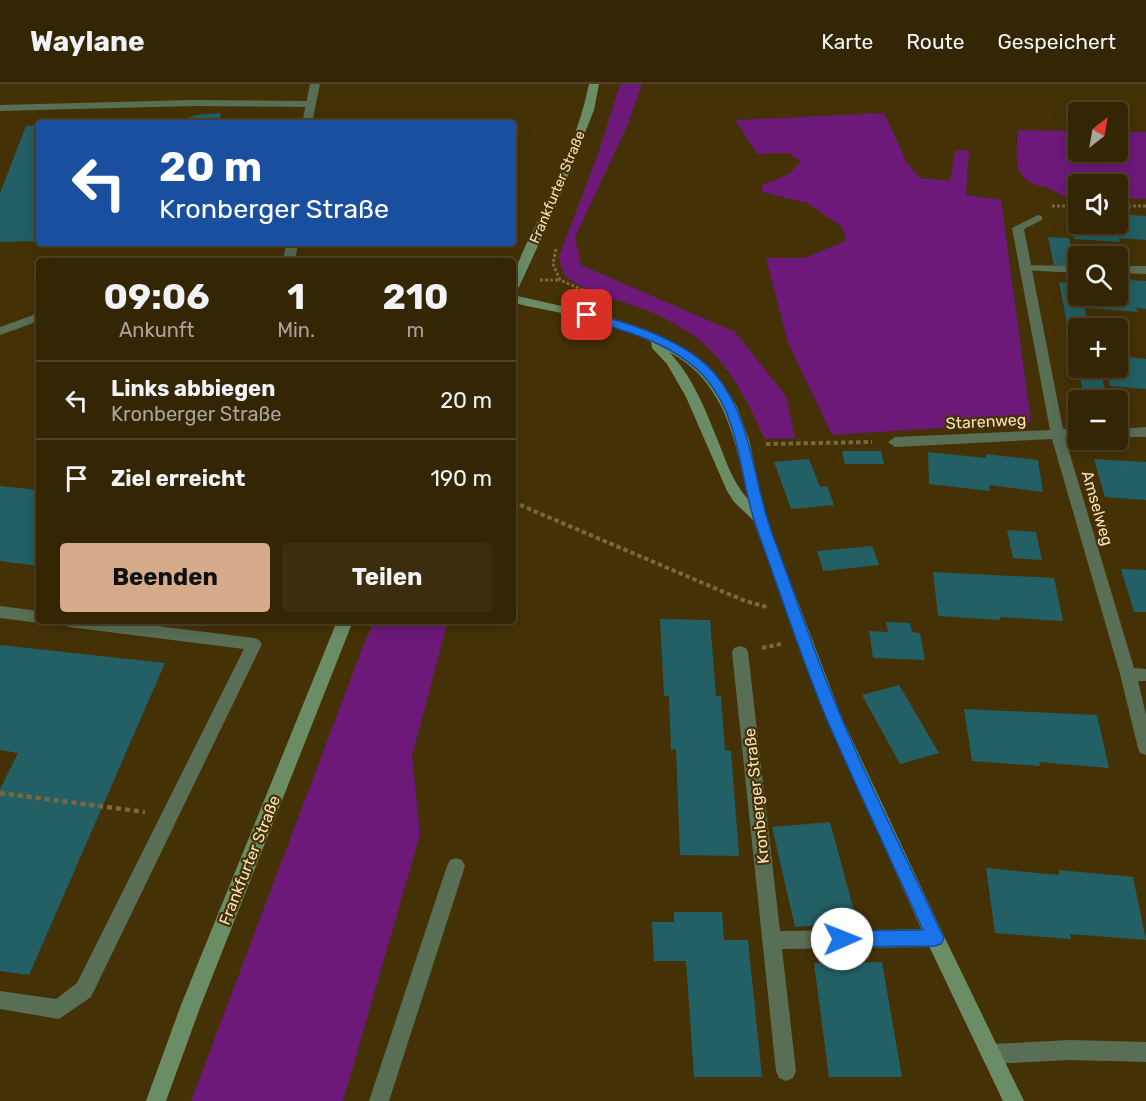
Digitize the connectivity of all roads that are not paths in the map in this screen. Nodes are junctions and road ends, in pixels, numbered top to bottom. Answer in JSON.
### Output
{"nodes":[{"id":1,"x":315,"y":84,"type":"edge"},
{"id":2,"x":594,"y":84,"type":"edge"},
{"id":3,"x":310,"y":104,"type":"junction"},
{"id":4,"x":0,"y":108,"type":"edge"},
{"id":5,"x":307,"y":120,"type":"edge"},
{"id":6,"x":1038,"y":218,"type":"dead end"},
{"id":7,"x":1025,"y":268,"type":"junction"},
{"id":8,"x":1068,"y":270,"type":"edge"},
{"id":9,"x":1128,"y":270,"type":"edge"},
{"id":10,"x":1146,"y":270,"type":"edge"},
{"id":11,"x":516,"y":280,"type":"edge"},
{"id":12,"x":516,"y":300,"type":"edge"},
{"id":13,"x":36,"y":317,"type":"edge"},
{"id":14,"x":0,"y":331,"type":"edge"},
{"id":15,"x":642,"y":333,"type":"junction"},
{"id":16,"x":1146,"y":432,"type":"edge"},
{"id":17,"x":1128,"y":433,"type":"edge"},
{"id":18,"x":1058,"y":434,"type":"junction"},
{"id":19,"x":1068,"y":434,"type":"edge"},
{"id":20,"x":895,"y":442,"type":"road end"},
{"id":21,"x":759,"y":518,"type":"junction"},
{"id":22,"x":0,"y":612,"type":"edge"},
{"id":23,"x":36,"y":617,"type":"edge"},
{"id":24,"x":93,"y":624,"type":"edge"},
{"id":25,"x":344,"y":624,"type":"edge"},
{"id":26,"x":740,"y":652,"type":"road end"},
{"id":27,"x":1128,"y":674,"type":"junction"},
{"id":28,"x":1146,"y":675,"type":"edge"},
{"id":29,"x":1146,"y":748,"type":"edge"},
{"id":30,"x":456,"y":866,"type":"dead end"},
{"id":31,"x":935,"y":938,"type":"junction"},
{"id":32,"x":772,"y":940,"type":"junction"},
{"id":33,"x":0,"y":1000,"type":"edge"},
{"id":34,"x":1146,"y":1052,"type":"edge"},
{"id":35,"x":992,"y":1054,"type":"junction"},
{"id":36,"x":786,"y":1071,"type":"dead end"},
{"id":37,"x":156,"y":1101,"type":"edge"},
{"id":38,"x":379,"y":1101,"type":"edge"},
{"id":39,"x":1014,"y":1101,"type":"edge"}],
"edges":[{"from":1,"to":3,"type":"street"},
{"from":2,"to":11,"type":"street","name":"Frankfurter Straße"},
{"from":3,"to":4,"type":"street"},
{"from":3,"to":5,"type":"street"},
{"from":6,"to":7,"type":"street","name":"Amselweg"},
{"from":7,"to":8,"type":"street"},
{"from":7,"to":18,"type":"street","name":"Amselweg"},
{"from":9,"to":10,"type":"street"},
{"from":12,"to":15,"type":"street"},
{"from":13,"to":14,"type":"street"},
{"from":15,"to":21,"type":"street"},
{"from":15,"to":21,"type":"street"},
{"from":16,"to":17,"type":"street"},
{"from":18,"to":19,"type":"street","name":"Starenweg"},
{"from":18,"to":20,"type":"street","name":"Starenweg"},
{"from":18,"to":27,"type":"street","name":"Amselweg"},
{"from":21,"to":31,"type":"street"},
{"from":22,"to":23,"type":"street"},
{"from":24,"to":33,"type":"street"},
{"from":25,"to":37,"type":"street","name":"Frankfurter Straße"},
{"from":26,"to":32,"type":"street","name":"Kronberger Straße"},
{"from":27,"to":28,"type":"street"},
{"from":27,"to":29,"type":"street","name":"Amselweg"},
{"from":30,"to":38,"type":"street"},
{"from":31,"to":32,"type":"street"},
{"from":31,"to":35,"type":"street"},
{"from":32,"to":36,"type":"street","name":"Kronberger Straße"},
{"from":34,"to":35,"type":"street"},
{"from":35,"to":39,"type":"street"}]}
